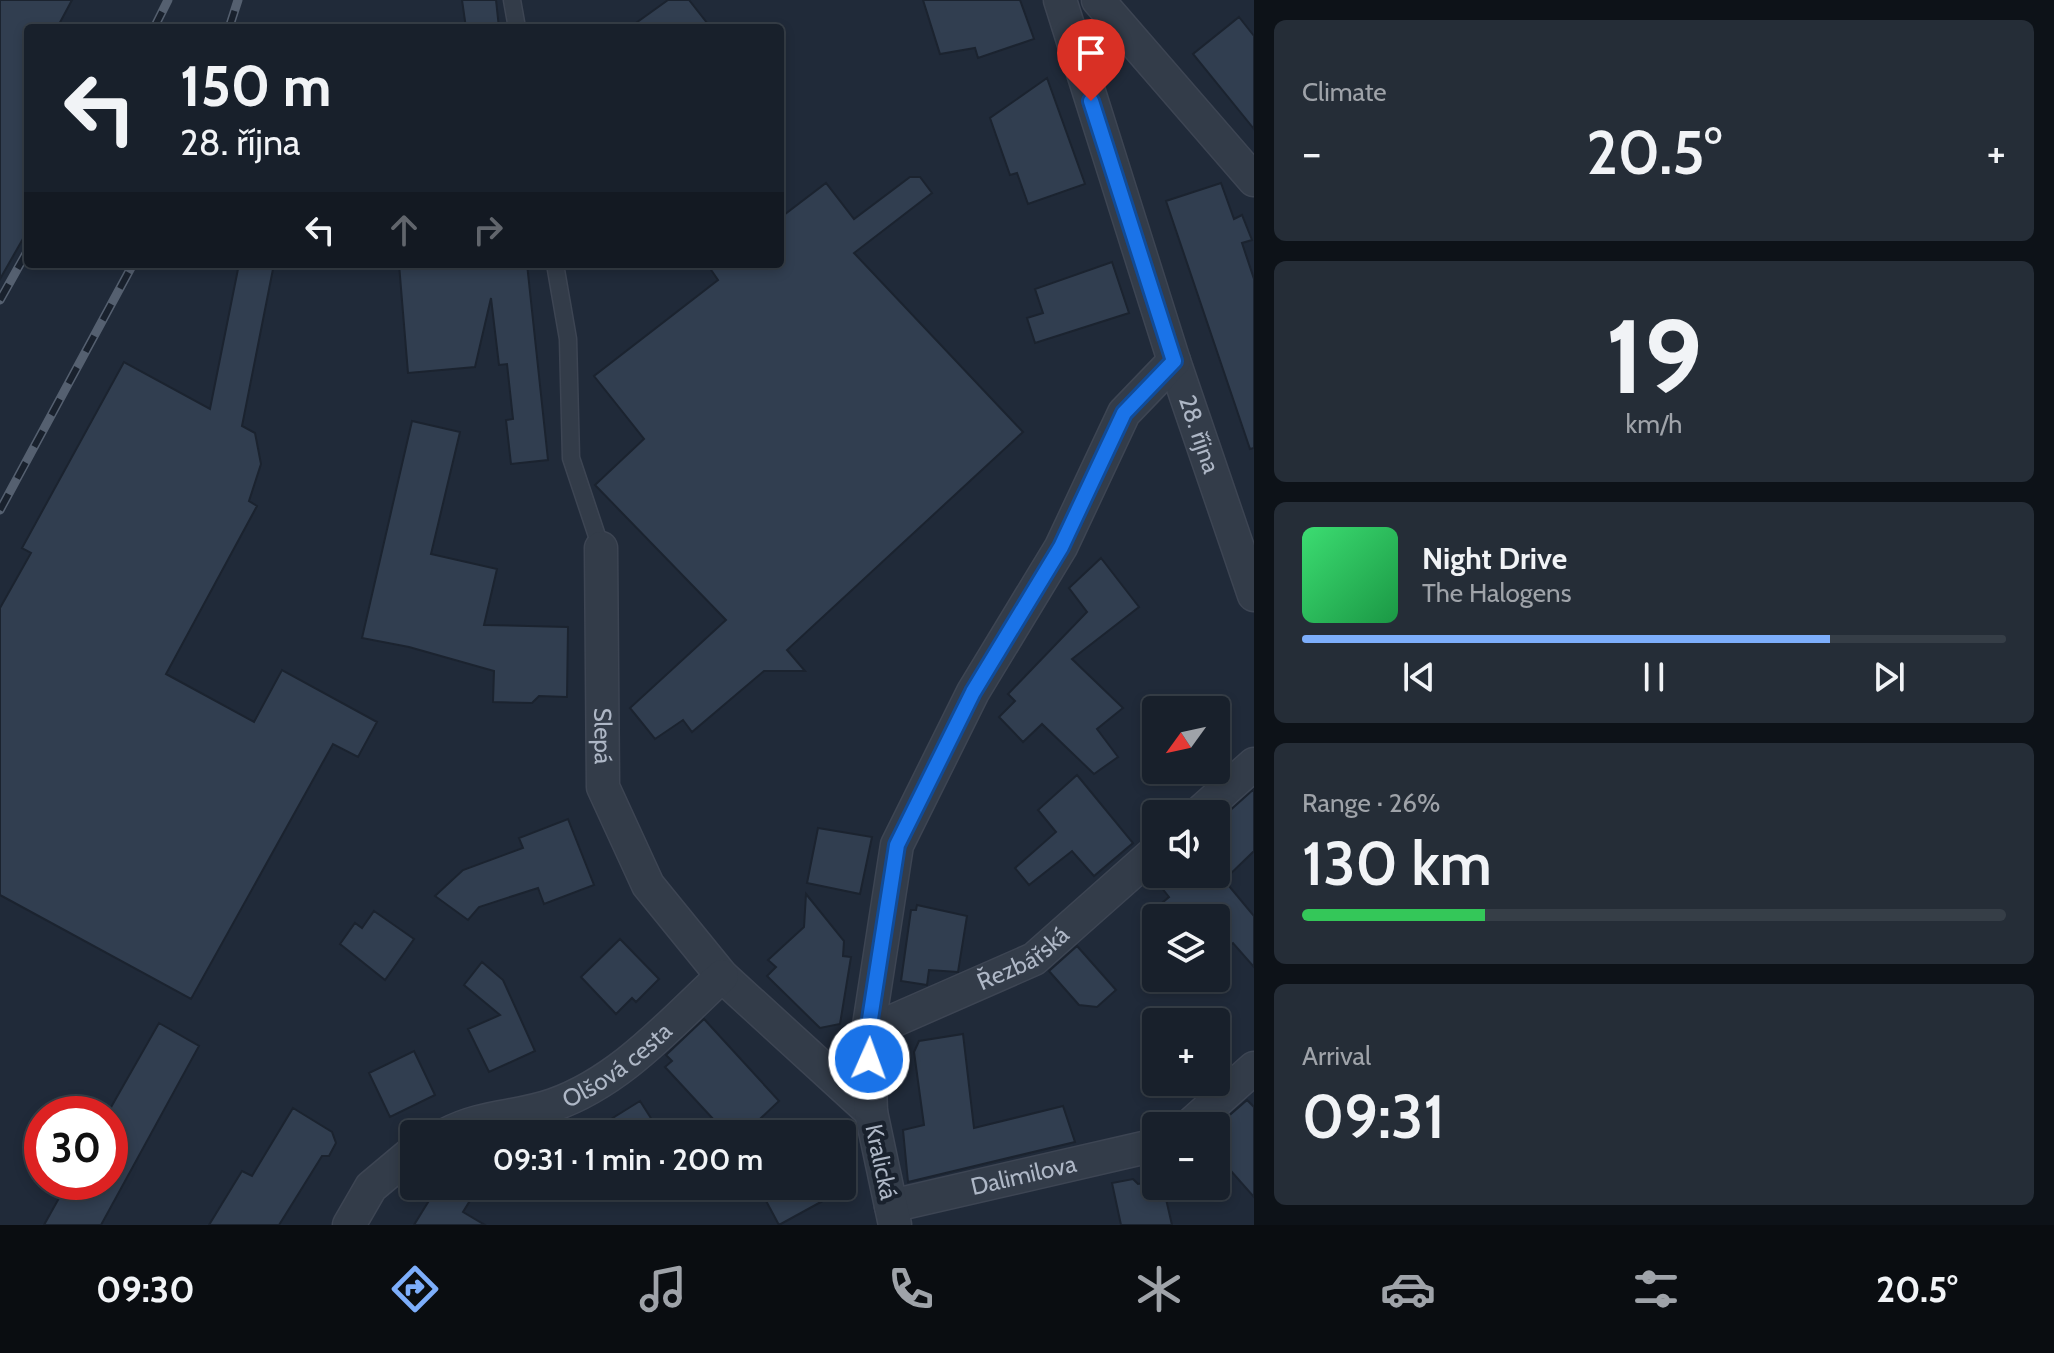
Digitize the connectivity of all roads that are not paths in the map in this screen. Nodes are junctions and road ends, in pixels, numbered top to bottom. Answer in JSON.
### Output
{"nodes":[{"id":1,"x":512,"y":0,"type":"edge"},
{"id":2,"x":1060,"y":0,"type":"edge"},
{"id":3,"x":1098,"y":0,"type":"edge"},
{"id":4,"x":516,"y":24,"type":"edge"},
{"id":5,"x":1254,"y":180,"type":"edge"},
{"id":6,"x":556,"y":268,"type":"edge"},
{"id":7,"x":1174,"y":361,"type":"junction"},
{"id":8,"x":601,"y":548,"type":"joint"},
{"id":9,"x":1254,"y":595,"type":"edge"},
{"id":10,"x":1254,"y":764,"type":"edge"},
{"id":11,"x":1214,"y":800,"type":"edge"},
{"id":12,"x":1142,"y":863,"type":"edge"},
{"id":13,"x":722,"y":976,"type":"junction"},
{"id":14,"x":868,"y":1032,"type":"junction"},
{"id":15,"x":1254,"y":1068,"type":"edge"},
{"id":16,"x":871,"y":1112,"type":"junction"},
{"id":17,"x":1205,"y":1112,"type":"edge"},
{"id":18,"x":477,"y":1120,"type":"edge"},
{"id":19,"x":1142,"y":1149,"type":"edge"},
{"id":20,"x":400,"y":1163,"type":"edge"},
{"id":21,"x":893,"y":1216,"type":"edge"},
{"id":22,"x":349,"y":1225,"type":"edge"}],
"edges":[{"from":1,"to":4,"type":"lane"},
{"from":2,"to":7,"type":"street","name":"28. října"},
{"from":3,"to":5,"type":"street"},
{"from":6,"to":8,"type":"lane","name":"Slepá"},
{"from":7,"to":9,"type":"street","name":"28. října"},
{"from":7,"to":14,"type":"street","name":"Kralická"},
{"from":8,"to":13,"type":"street","name":"Slepá"},
{"from":10,"to":11,"type":"street"},
{"from":12,"to":14,"type":"street","name":"Řezbářská"},
{"from":13,"to":16,"type":"street","name":"Slepá"},
{"from":13,"to":18,"type":"street","name":"Olšová cesta"},
{"from":14,"to":16,"type":"street","name":"Kralická"},
{"from":15,"to":17,"type":"street"},
{"from":16,"to":21,"type":"street","name":"Kralická"},
{"from":19,"to":21,"type":"street","name":"Dalimilova"},
{"from":20,"to":22,"type":"street"}]}
